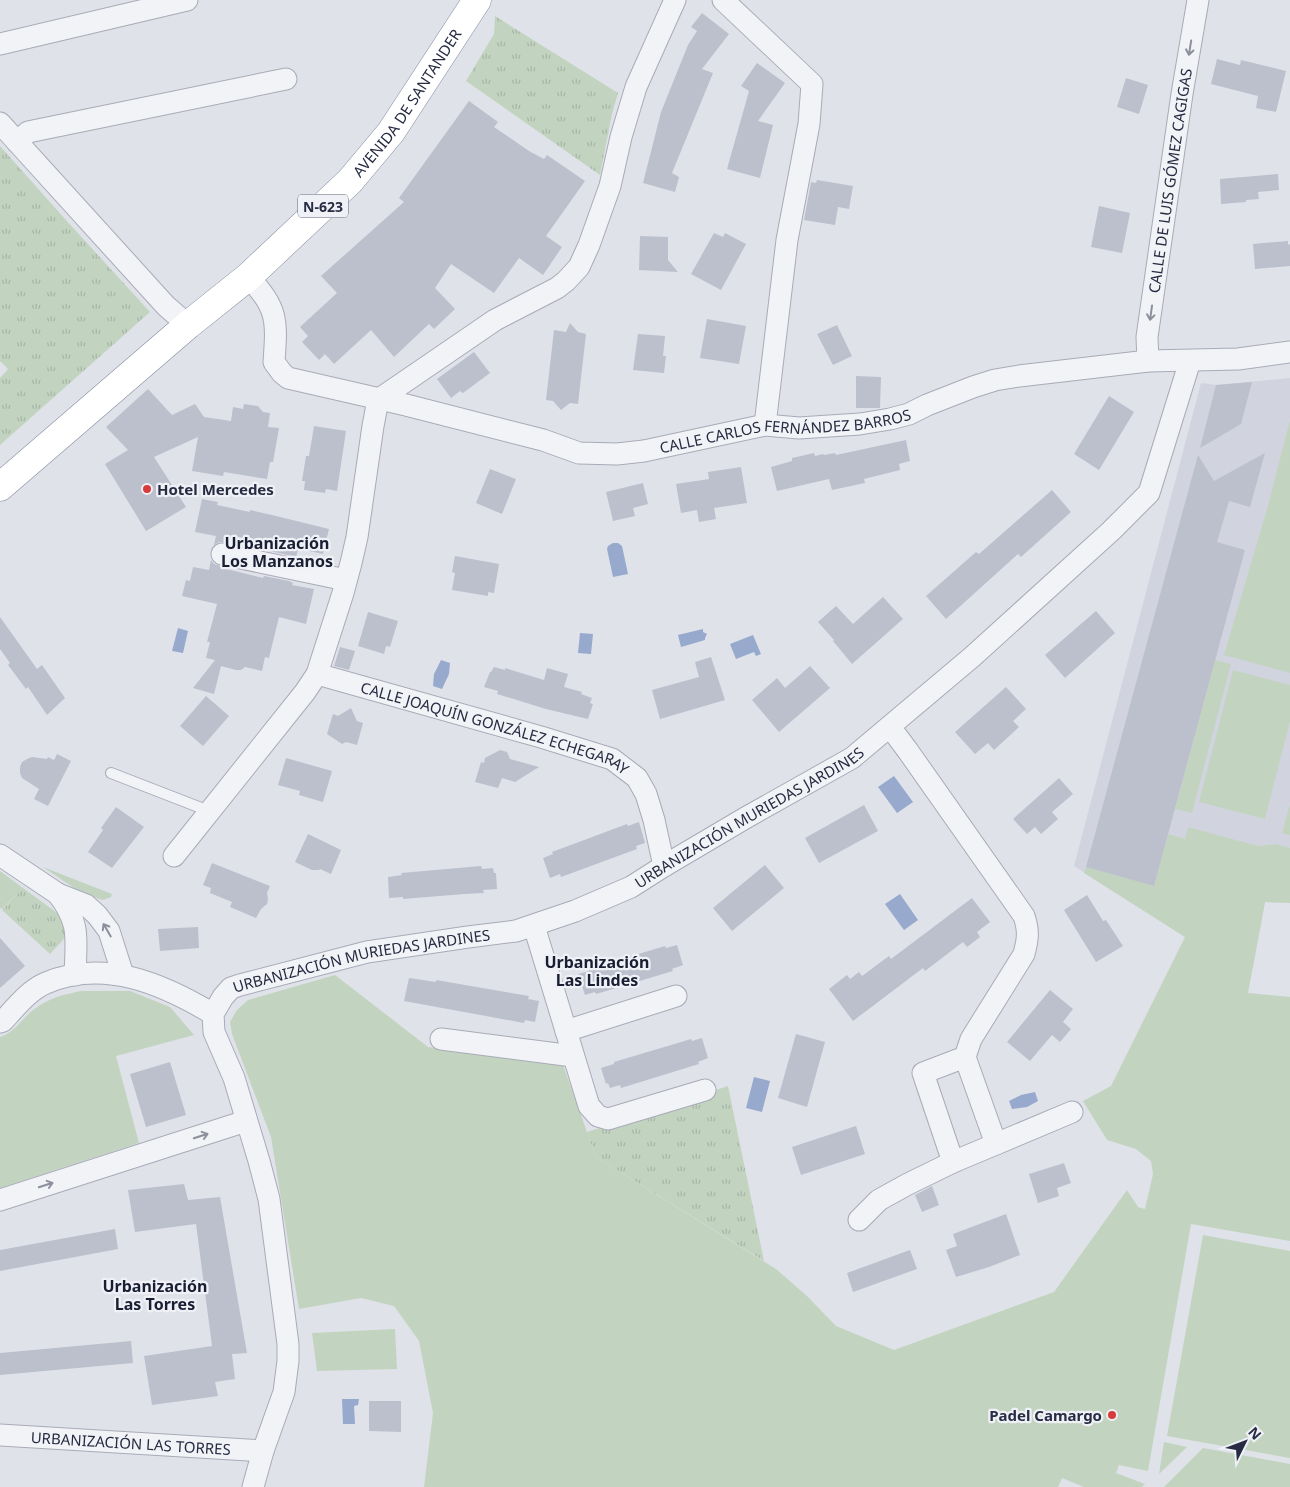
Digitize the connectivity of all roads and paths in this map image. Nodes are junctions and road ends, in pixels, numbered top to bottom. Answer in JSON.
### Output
{"nodes":[{"id":1,"x":187,"y":0,"type":"edge"},
{"id":2,"x":477,"y":0,"type":"edge"},
{"id":3,"x":675,"y":0,"type":"edge"},
{"id":4,"x":723,"y":0,"type":"edge"},
{"id":5,"x":1198,"y":0,"type":"edge"},
{"id":6,"x":148,"y":4,"type":"edge"},
{"id":7,"x":0,"y":44,"type":"edge"},
{"id":8,"x":286,"y":79,"type":"dead end"},
{"id":9,"x":0,"y":123,"type":"edge"},
{"id":10,"x":18,"y":142,"type":"junction"},
{"id":11,"x":248,"y":277,"type":"junction"},
{"id":12,"x":188,"y":325,"type":"junction"},
{"id":13,"x":1290,"y":352,"type":"edge"},
{"id":14,"x":1148,"y":361,"type":"junction"},
{"id":15,"x":1190,"y":361,"type":"junction"},
{"id":16,"x":378,"y":400,"type":"junction"},
{"id":17,"x":765,"y":425,"type":"junction"},
{"id":18,"x":1,"y":488,"type":"edge"},
{"id":19,"x":222,"y":554,"type":"dead end"},
{"id":20,"x":346,"y":580,"type":"junction"},
{"id":21,"x":317,"y":674,"type":"junction"},
{"id":22,"x":890,"y":727,"type":"junction"},
{"id":23,"x":111,"y":773,"type":"dead end"},
{"id":24,"x":209,"y":811,"type":"junction"},
{"id":25,"x":0,"y":855,"type":"edge"},
{"id":26,"x":174,"y":856,"type":"dead end"},
{"id":27,"x":664,"y":866,"type":"junction"},
{"id":28,"x":58,"y":894,"type":"junction"},
{"id":29,"x":534,"y":926,"type":"junction"},
{"id":30,"x":75,"y":975,"type":"junction"},
{"id":31,"x":124,"y":975,"type":"junction"},
{"id":32,"x":676,"y":996,"type":"dead end"},
{"id":33,"x":212,"y":1014,"type":"junction"},
{"id":34,"x":0,"y":1022,"type":"edge"},
{"id":35,"x":566,"y":1031,"type":"junction"},
{"id":36,"x":441,"y":1039,"type":"dead end"},
{"id":37,"x":574,"y":1056,"type":"junction"},
{"id":38,"x":965,"y":1057,"type":"junction"},
{"id":39,"x":705,"y":1090,"type":"dead end"},
{"id":40,"x":1072,"y":1112,"type":"dead end"},
{"id":41,"x":246,"y":1121,"type":"junction"},
{"id":42,"x":996,"y":1144,"type":"junction"},
{"id":43,"x":953,"y":1162,"type":"junction"},
{"id":44,"x":0,"y":1200,"type":"edge"},
{"id":45,"x":859,"y":1220,"type":"dead end"},
{"id":46,"x":0,"y":1435,"type":"edge"},
{"id":47,"x":263,"y":1451,"type":"junction"},
{"id":48,"x":253,"y":1487,"type":"edge"}],
"edges":[{"from":1,"to":6,"type":"street"},
{"from":2,"to":11,"type":"highway","name":"AVENIDA DE SANTANDER","number":"N-623"},
{"from":3,"to":16,"type":"street"},
{"from":4,"to":17,"type":"street"},
{"from":5,"to":14,"type":"street","name":"CALLE DE LUIS GÓMEZ CAGIGAS","one_way":true},
{"from":6,"to":7,"type":"street"},
{"from":8,"to":10,"type":"street"},
{"from":9,"to":10,"type":"street"},
{"from":10,"to":12,"type":"street"},
{"from":11,"to":12,"type":"highway","name":"AVENIDA DE SANTANDER","number":"N-623"},
{"from":11,"to":16,"type":"street","name":"CALLE CARLOS FERNÁNDEZ BARROS"},
{"from":12,"to":18,"type":"highway","name":"AVENIDA DE SANTANDER","number":"N-623"},
{"from":13,"to":15,"type":"street","name":"CALLE CARLOS FERNÁNDEZ BARROS"},
{"from":14,"to":15,"type":"street","name":"CALLE CARLOS FERNÁNDEZ BARROS"},
{"from":14,"to":17,"type":"street","name":"CALLE CARLOS FERNÁNDEZ BARROS"},
{"from":15,"to":22,"type":"street","name":"URBANIZACIÓN MURIEDAS JARDINES"},
{"from":16,"to":17,"type":"street","name":"CALLE CARLOS FERNÁNDEZ BARROS"},
{"from":16,"to":20,"type":"street"},
{"from":19,"to":20,"type":"street"},
{"from":20,"to":21,"type":"street"},
{"from":21,"to":24,"type":"street"},
{"from":21,"to":27,"type":"street","name":"CALLE JOAQUÍN GONZÁLEZ ECHEGARAY"},
{"from":22,"to":27,"type":"street","name":"URBANIZACIÓN MURIEDAS JARDINES"},
{"from":22,"to":38,"type":"street"},
{"from":23,"to":24,"type":"lane"},
{"from":24,"to":26,"type":"street"},
{"from":25,"to":28,"type":"street"},
{"from":27,"to":29,"type":"street","name":"URBANIZACIÓN MURIEDAS JARDINES"},
{"from":28,"to":30,"type":"street"},
{"from":31,"to":28,"type":"street","one_way":true},
{"from":29,"to":33,"type":"street","name":"URBANIZACIÓN MURIEDAS JARDINES"},
{"from":29,"to":35,"type":"street"},
{"from":30,"to":31,"type":"street"},
{"from":30,"to":34,"type":"street"},
{"from":31,"to":33,"type":"street"},
{"from":32,"to":35,"type":"street"},
{"from":33,"to":41,"type":"street"},
{"from":35,"to":37,"type":"street"},
{"from":36,"to":37,"type":"street"},
{"from":37,"to":39,"type":"street"},
{"from":38,"to":42,"type":"street"},
{"from":38,"to":43,"type":"street"},
{"from":40,"to":42,"type":"street"},
{"from":44,"to":41,"type":"street","one_way":true},
{"from":41,"to":47,"type":"street"},
{"from":42,"to":43,"type":"street"},
{"from":43,"to":45,"type":"street"},
{"from":46,"to":47,"type":"street","name":"URBANIZACIÓN LAS TORRES"},
{"from":47,"to":48,"type":"street"}]}
